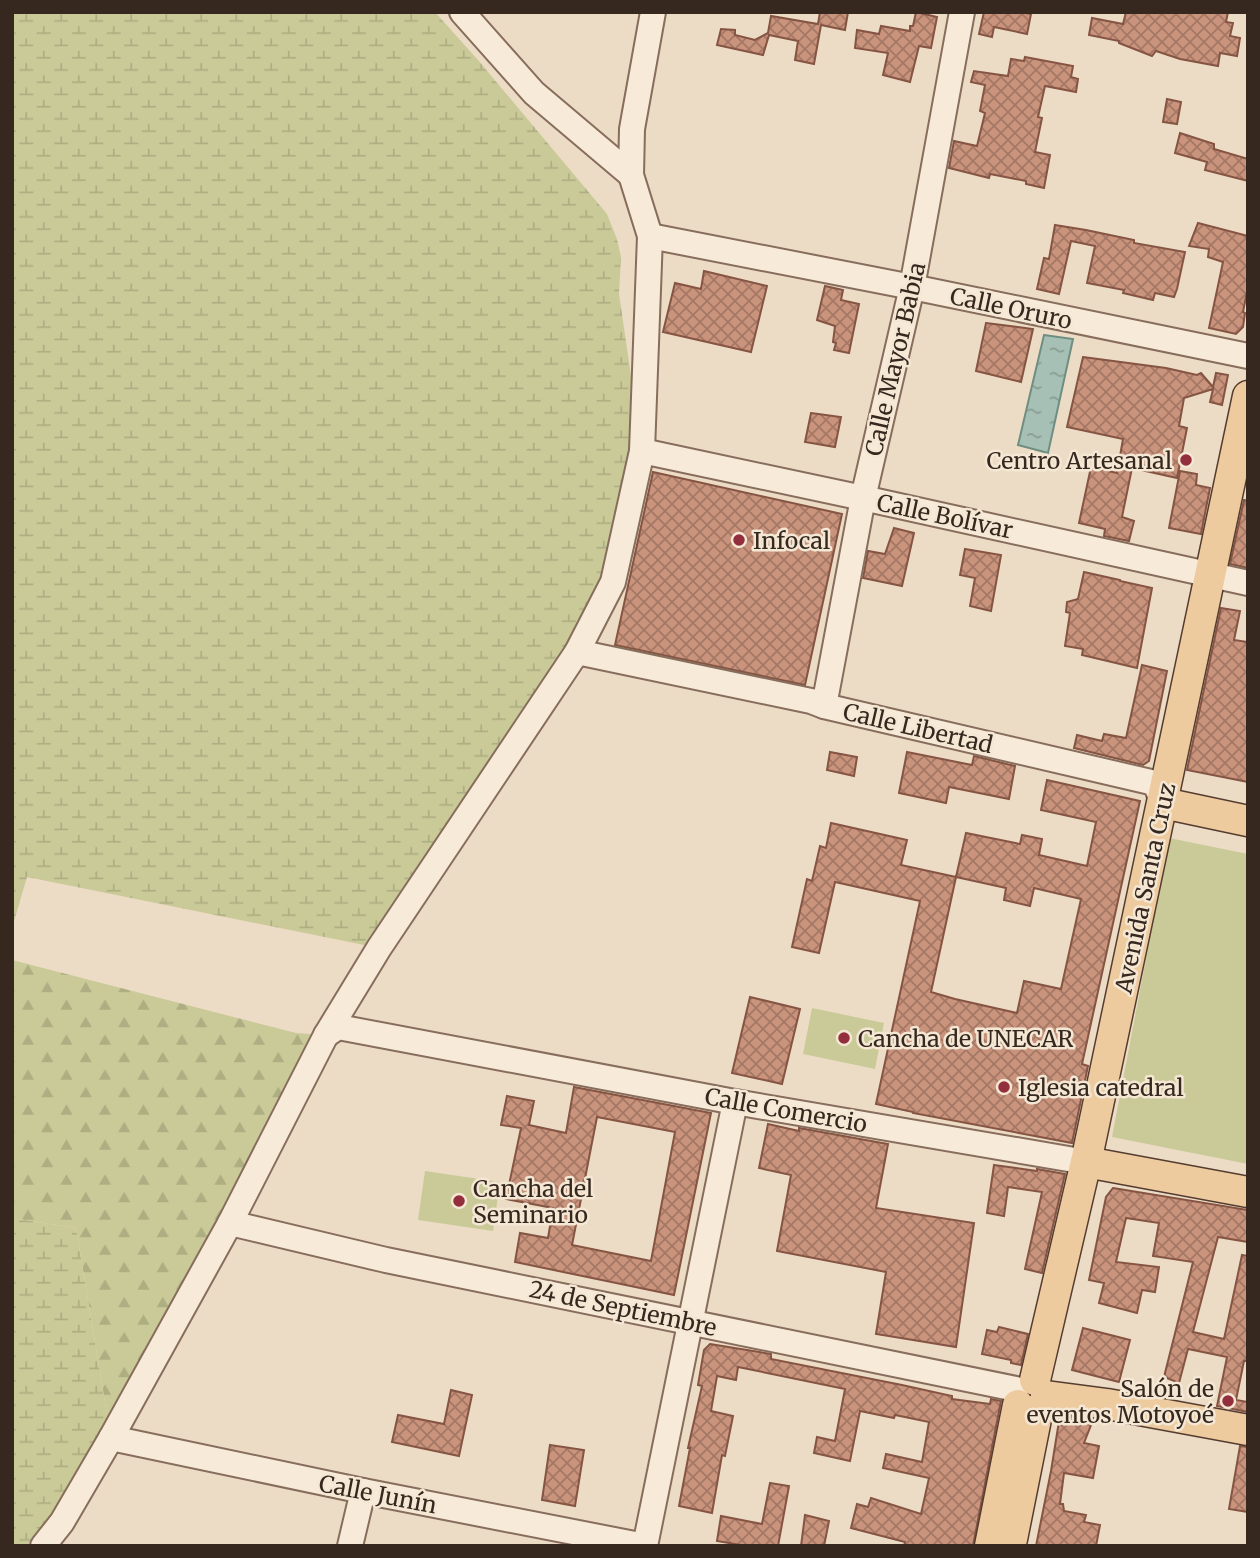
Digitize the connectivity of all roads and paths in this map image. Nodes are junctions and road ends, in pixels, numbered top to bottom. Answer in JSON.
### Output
{"nodes":[{"id":1,"x":462,"y":12,"type":"edge"},
{"id":2,"x":653,"y":12,"type":"edge"},
{"id":3,"x":962,"y":12,"type":"edge"},
{"id":4,"x":632,"y":175,"type":"junction"},
{"id":5,"x":650,"y":236,"type":"junction"},
{"id":6,"x":912,"y":287,"type":"junction"},
{"id":7,"x":1248,"y":356,"type":"edge"},
{"id":8,"x":1248,"y":396,"type":"edge"},
{"id":9,"x":642,"y":451,"type":"junction"},
{"id":10,"x":863,"y":498,"type":"junction"},
{"id":11,"x":1210,"y":575,"type":"junction"},
{"id":12,"x":1248,"y":583,"type":"edge"},
{"id":13,"x":577,"y":652,"type":"junction"},
{"id":14,"x":824,"y":705,"type":"junction"},
{"id":15,"x":1163,"y":803,"type":"junction"},
{"id":16,"x":1248,"y":821,"type":"edge"},
{"id":17,"x":326,"y":1035,"type":"junction"},
{"id":18,"x":735,"y":1102,"type":"junction"},
{"id":19,"x":1086,"y":1162,"type":"junction"},
{"id":20,"x":1248,"y":1192,"type":"edge"},
{"id":21,"x":230,"y":1223,"type":"junction"},
{"id":22,"x":690,"y":1322,"type":"junction"},
{"id":23,"x":1031,"y":1396,"type":"junction"},
{"id":24,"x":1248,"y":1430,"type":"edge"},
{"id":25,"x":111,"y":1438,"type":"junction"},
{"id":26,"x":363,"y":1491,"type":"junction"},
{"id":27,"x":43,"y":1546,"type":"edge"},
{"id":28,"x":350,"y":1546,"type":"edge"},
{"id":29,"x":645,"y":1546,"type":"edge"},
{"id":30,"x":989,"y":1546,"type":"edge"},
{"id":31,"x":1011,"y":1546,"type":"edge"}],
"edges":[{"from":1,"to":4,"type":"street"},
{"from":2,"to":4,"type":"street"},
{"from":3,"to":6,"type":"street","name":"Calle Mayor Babia"},
{"from":4,"to":5,"type":"street"},
{"from":5,"to":6,"type":"street","name":"Calle Oruro"},
{"from":5,"to":9,"type":"street"},
{"from":6,"to":7,"type":"street","name":"Calle Oruro"},
{"from":6,"to":10,"type":"street","name":"Calle Mayor Babia"},
{"from":8,"to":11,"type":"main road","name":"Avenida Santa Cruz"},
{"from":9,"to":10,"type":"street","name":"Calle Bolívar"},
{"from":9,"to":13,"type":"street"},
{"from":10,"to":11,"type":"street","name":"Calle Bolívar"},
{"from":10,"to":14,"type":"street","name":"Calle Mayor Babia"},
{"from":11,"to":12,"type":"street","name":"Calle Bolívar"},
{"from":11,"to":15,"type":"main road","name":"Avenida Santa Cruz"},
{"from":13,"to":14,"type":"street","name":"Calle Libertad"},
{"from":13,"to":17,"type":"street"},
{"from":14,"to":15,"type":"street","name":"Calle Libertad"},
{"from":15,"to":16,"type":"main road"},
{"from":15,"to":19,"type":"main road","name":"Avenida Santa Cruz"},
{"from":17,"to":18,"type":"street","name":"Calle Comercio"},
{"from":17,"to":21,"type":"street"},
{"from":18,"to":19,"type":"street","name":"Calle Comercio"},
{"from":18,"to":22,"type":"street"},
{"from":19,"to":20,"type":"main road","name":"Calle Comercio"},
{"from":19,"to":23,"type":"main road","name":"Avenida Santa Cruz"},
{"from":21,"to":22,"type":"street","name":"24 de Septiembre"},
{"from":21,"to":25,"type":"street"},
{"from":22,"to":23,"type":"street","name":"24 de Septiembre"},
{"from":22,"to":29,"type":"street"},
{"from":23,"to":24,"type":"main road","name":"24 de Septiembre"},
{"from":23,"to":30,"type":"main road","name":"Avenida Santa Cruz"},
{"from":23,"to":31,"type":"main road","name":"Avenida Santa Cruz"},
{"from":25,"to":26,"type":"street","name":"Calle Junín"},
{"from":25,"to":27,"type":"street"},
{"from":26,"to":28,"type":"street"},
{"from":26,"to":29,"type":"street","name":"Calle Junín"}]}
